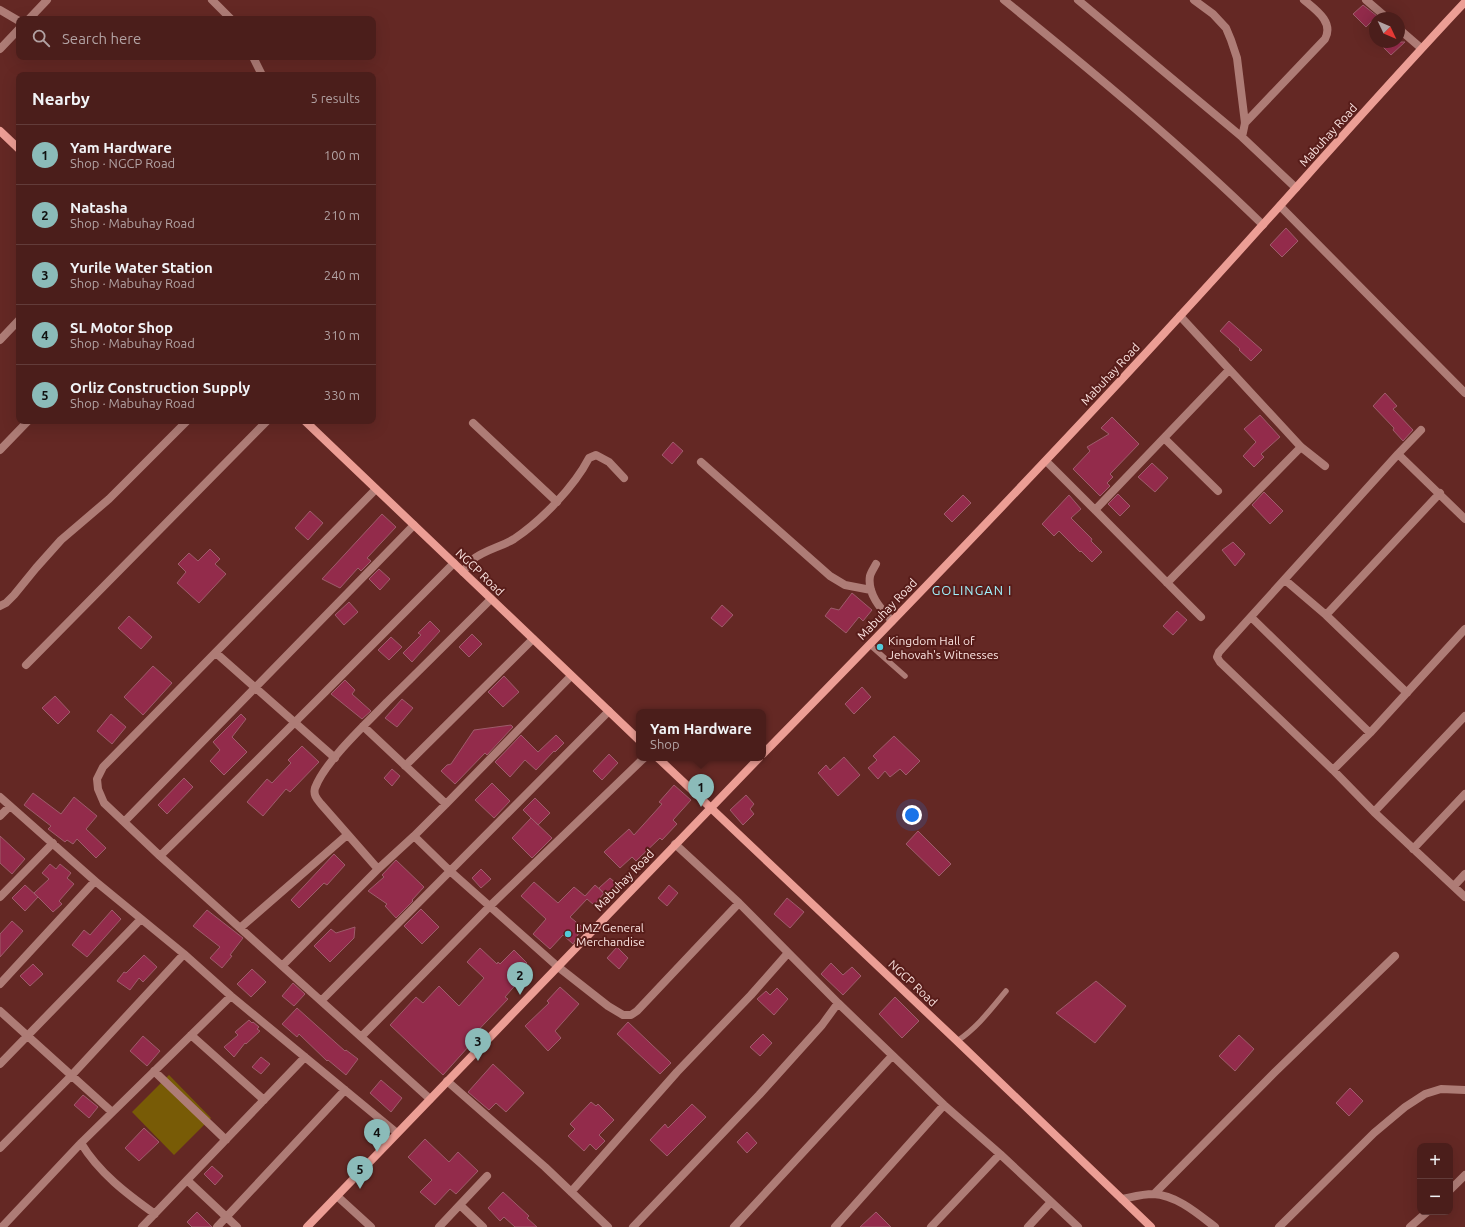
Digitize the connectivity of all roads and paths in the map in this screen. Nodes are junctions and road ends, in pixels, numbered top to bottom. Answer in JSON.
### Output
{"nodes":[{"id":1,"x":47,"y":0,"type":"edge"},
{"id":2,"x":212,"y":0,"type":"edge"},
{"id":3,"x":1004,"y":0,"type":"edge"},
{"id":4,"x":1078,"y":0,"type":"edge"},
{"id":5,"x":1194,"y":0,"type":"edge"},
{"id":6,"x":1304,"y":0,"type":"edge"},
{"id":7,"x":1366,"y":0,"type":"edge"},
{"id":8,"x":1465,"y":2,"type":"edge"},
{"id":9,"x":222,"y":4,"type":"edge"},
{"id":10,"x":0,"y":10,"type":"edge"},
{"id":11,"x":1380,"y":12,"type":"edge"},
{"id":12,"x":32,"y":16,"type":"edge"},
{"id":13,"x":229,"y":16,"type":"edge"},
{"id":14,"x":16,"y":19,"type":"edge"},
{"id":15,"x":16,"y":32,"type":"edge"},
{"id":16,"x":1405,"y":34,"type":"edge"},
{"id":17,"x":1421,"y":48,"type":"junction"},
{"id":18,"x":0,"y":49,"type":"edge"},
{"id":19,"x":254,"y":60,"type":"edge"},
{"id":20,"x":260,"y":72,"type":"edge"},
{"id":21,"x":1245,"y":123,"type":"junction"},
{"id":22,"x":0,"y":131,"type":"edge"},
{"id":23,"x":1242,"y":137,"type":"junction"},
{"id":24,"x":16,"y":146,"type":"edge"},
{"id":25,"x":1296,"y":188,"type":"junction"},
{"id":26,"x":1280,"y":206,"type":"junction"},
{"id":27,"x":1263,"y":225,"type":"junction"},
{"id":28,"x":1180,"y":316,"type":"junction"},
{"id":29,"x":16,"y":323,"type":"edge"},
{"id":30,"x":0,"y":340,"type":"edge"},
{"id":31,"x":1229,"y":370,"type":"junction"},
{"id":32,"x":1465,"y":393,"type":"edge"},
{"id":33,"x":473,"y":423,"type":"dead end"},
{"id":34,"x":25,"y":424,"type":"edge"},
{"id":35,"x":184,"y":424,"type":"edge"},
{"id":36,"x":264,"y":424,"type":"edge"},
{"id":37,"x":311,"y":424,"type":"edge"},
{"id":38,"x":1421,"y":430,"type":"dead end"},
{"id":39,"x":1164,"y":438,"type":"junction"},
{"id":40,"x":1301,"y":447,"type":"junction"},
{"id":41,"x":0,"y":450,"type":"edge"},
{"id":42,"x":1398,"y":454,"type":"junction"},
{"id":43,"x":701,"y":462,"type":"dead end"},
{"id":44,"x":1046,"y":462,"type":"junction"},
{"id":45,"x":1325,"y":466,"type":"dead end"},
{"id":46,"x":624,"y":478,"type":"dead end"},
{"id":47,"x":376,"y":489,"type":"junction"},
{"id":48,"x":1218,"y":491,"type":"dead end"},
{"id":49,"x":1440,"y":493,"type":"junction"},
{"id":50,"x":557,"y":502,"type":"junction"},
{"id":51,"x":1096,"y":510,"type":"junction"},
{"id":52,"x":1465,"y":519,"type":"edge"},
{"id":53,"x":414,"y":525,"type":"junction"},
{"id":54,"x":454,"y":563,"type":"junction"},
{"id":55,"x":876,"y":564,"type":"dead end"},
{"id":56,"x":463,"y":572,"type":"junction"},
{"id":57,"x":1285,"y":580,"type":"junction"},
{"id":58,"x":1167,"y":583,"type":"junction"},
{"id":59,"x":871,"y":590,"type":"junction"},
{"id":60,"x":491,"y":599,"type":"junction"},
{"id":61,"x":0,"y":606,"type":"edge"},
{"id":62,"x":1326,"y":615,"type":"junction"},
{"id":63,"x":1201,"y":617,"type":"dead end"},
{"id":64,"x":1251,"y":617,"type":"junction"},
{"id":65,"x":892,"y":621,"type":"junction"},
{"id":66,"x":1465,"y":629,"type":"edge"},
{"id":67,"x":533,"y":639,"type":"junction"},
{"id":68,"x":870,"y":645,"type":"junction"},
{"id":69,"x":216,"y":652,"type":"junction"},
{"id":70,"x":26,"y":665,"type":"dead end"},
{"id":71,"x":571,"y":676,"type":"junction"},
{"id":72,"x":905,"y":676,"type":"dead end"},
{"id":73,"x":254,"y":688,"type":"junction"},
{"id":74,"x":1406,"y":693,"type":"junction"},
{"id":75,"x":609,"y":711,"type":"junction"},
{"id":76,"x":1465,"y":716,"type":"edge"},
{"id":77,"x":295,"y":723,"type":"junction"},
{"id":78,"x":363,"y":726,"type":"junction"},
{"id":79,"x":1370,"y":733,"type":"junction"},
{"id":80,"x":636,"y":737,"type":"edge"},
{"id":81,"x":766,"y":751,"type":"edge"},
{"id":82,"x":335,"y":758,"type":"junction"},
{"id":83,"x":641,"y":761,"type":"edge"},
{"id":84,"x":661,"y":761,"type":"edge"},
{"id":85,"x":756,"y":761,"type":"edge"},
{"id":86,"x":405,"y":766,"type":"junction"},
{"id":87,"x":1333,"y":770,"type":"junction"},
{"id":88,"x":1465,"y":794,"type":"edge"},
{"id":89,"x":0,"y":797,"type":"edge"},
{"id":90,"x":446,"y":804,"type":"junction"},
{"id":91,"x":10,"y":806,"type":"junction"},
{"id":92,"x":710,"y":808,"type":"junction"},
{"id":93,"x":1374,"y":812,"type":"junction"},
{"id":94,"x":0,"y":816,"type":"edge"},
{"id":95,"x":124,"y":822,"type":"junction"},
{"id":96,"x":347,"y":835,"type":"junction"},
{"id":97,"x":414,"y":836,"type":"junction"},
{"id":98,"x":53,"y":843,"type":"junction"},
{"id":99,"x":675,"y":844,"type":"junction"},
{"id":100,"x":1414,"y":849,"type":"junction"},
{"id":101,"x":160,"y":856,"type":"junction"},
{"id":102,"x":378,"y":869,"type":"junction"},
{"id":103,"x":450,"y":871,"type":"junction"},
{"id":104,"x":1465,"y":874,"type":"edge"},
{"id":105,"x":95,"y":881,"type":"junction"},
{"id":106,"x":1454,"y":886,"type":"junction"},
{"id":107,"x":0,"y":897,"type":"edge"},
{"id":108,"x":1465,"y":897,"type":"edge"},
{"id":109,"x":739,"y":903,"type":"junction"},
{"id":110,"x":490,"y":906,"type":"junction"},
{"id":111,"x":141,"y":919,"type":"junction"},
{"id":112,"x":240,"y":928,"type":"junction"},
{"id":113,"x":788,"y":953,"type":"junction"},
{"id":114,"x":184,"y":954,"type":"junction"},
{"id":115,"x":1395,"y":956,"type":"dead end"},
{"id":116,"x":282,"y":966,"type":"junction"},
{"id":117,"x":557,"y":966,"type":"junction"},
{"id":118,"x":0,"y":984,"type":"edge"},
{"id":119,"x":1006,"y":991,"type":"dead end"},
{"id":120,"x":232,"y":996,"type":"junction"},
{"id":121,"x":321,"y":1001,"type":"junction"},
{"id":122,"x":838,"y":1003,"type":"junction"},
{"id":123,"x":0,"y":1011,"type":"edge"},
{"id":124,"x":191,"y":1035,"type":"junction"},
{"id":125,"x":27,"y":1036,"type":"junction"},
{"id":126,"x":361,"y":1037,"type":"junction"},
{"id":127,"x":957,"y":1041,"type":"junction"},
{"id":128,"x":892,"y":1056,"type":"junction"},
{"id":129,"x":305,"y":1057,"type":"junction"},
{"id":130,"x":0,"y":1064,"type":"edge"},
{"id":131,"x":154,"y":1071,"type":"junction"},
{"id":132,"x":71,"y":1076,"type":"junction"},
{"id":133,"x":447,"y":1081,"type":"junction"},
{"id":134,"x":345,"y":1090,"type":"junction"},
{"id":135,"x":1465,"y":1090,"type":"edge"},
{"id":136,"x":430,"y":1099,"type":"junction"},
{"id":137,"x":264,"y":1100,"type":"junction"},
{"id":138,"x":944,"y":1105,"type":"junction"},
{"id":139,"x":112,"y":1112,"type":"junction"},
{"id":140,"x":397,"y":1133,"type":"junction"},
{"id":141,"x":226,"y":1140,"type":"junction"},
{"id":142,"x":81,"y":1143,"type":"junction"},
{"id":143,"x":0,"y":1148,"type":"edge"},
{"id":144,"x":1000,"y":1154,"type":"junction"},
{"id":145,"x":1465,"y":1175,"type":"edge"},
{"id":146,"x":487,"y":1176,"type":"dead end"},
{"id":147,"x":187,"y":1180,"type":"junction"},
{"id":148,"x":1453,"y":1187,"type":"edge"},
{"id":149,"x":571,"y":1192,"type":"junction"},
{"id":150,"x":1154,"y":1194,"type":"junction"},
{"id":151,"x":337,"y":1196,"type":"junction"},
{"id":152,"x":1122,"y":1199,"type":"junction"},
{"id":153,"x":1051,"y":1202,"type":"junction"},
{"id":154,"x":460,"y":1205,"type":"junction"},
{"id":155,"x":155,"y":1214,"type":"junction"},
{"id":156,"x":1424,"y":1215,"type":"edge"},
{"id":157,"x":226,"y":1217,"type":"junction"},
{"id":158,"x":2,"y":1227,"type":"edge"},
{"id":159,"x":142,"y":1227,"type":"edge"},
{"id":160,"x":217,"y":1227,"type":"edge"},
{"id":161,"x":237,"y":1227,"type":"edge"},
{"id":162,"x":307,"y":1227,"type":"edge"},
{"id":163,"x":370,"y":1227,"type":"edge"},
{"id":164,"x":439,"y":1227,"type":"edge"},
{"id":165,"x":483,"y":1227,"type":"edge"},
{"id":166,"x":608,"y":1227,"type":"edge"},
{"id":167,"x":633,"y":1227,"type":"edge"},
{"id":168,"x":734,"y":1227,"type":"edge"},
{"id":169,"x":835,"y":1227,"type":"edge"},
{"id":170,"x":931,"y":1227,"type":"edge"},
{"id":171,"x":1028,"y":1227,"type":"edge"},
{"id":172,"x":1078,"y":1227,"type":"edge"},
{"id":173,"x":1151,"y":1227,"type":"edge"},
{"id":174,"x":1214,"y":1227,"type":"edge"},
{"id":175,"x":1279,"y":1227,"type":"edge"},
{"id":176,"x":1410,"y":1227,"type":"edge"}],
"edges":[{"from":1,"to":12,"type":"street"},
{"from":2,"to":9,"type":"street"},
{"from":3,"to":27,"type":"street"},
{"from":4,"to":23,"type":"street"},
{"from":5,"to":21,"type":"street"},
{"from":6,"to":21,"type":"street"},
{"from":7,"to":11,"type":"street"},
{"from":8,"to":17,"type":"street","name":"Mabuhay Road"},
{"from":9,"to":13,"type":"street"},
{"from":10,"to":14,"type":"street"},
{"from":15,"to":18,"type":"street"},
{"from":16,"to":17,"type":"street"},
{"from":17,"to":25,"type":"street","name":"Mabuhay Road"},
{"from":19,"to":20,"type":"street"},
{"from":21,"to":23,"type":"street"},
{"from":22,"to":24,"type":"street"},
{"from":23,"to":25,"type":"street"},
{"from":25,"to":26,"type":"street","name":"Mabuhay Road"},
{"from":26,"to":27,"type":"street","name":"Mabuhay Road"},
{"from":26,"to":32,"type":"street"},
{"from":27,"to":28,"type":"street","name":"Mabuhay Road"},
{"from":28,"to":31,"type":"street"},
{"from":28,"to":44,"type":"street","name":"Mabuhay Road"},
{"from":29,"to":30,"type":"street"},
{"from":31,"to":39,"type":"street"},
{"from":31,"to":40,"type":"street"},
{"from":33,"to":50,"type":"street"},
{"from":34,"to":41,"type":"street"},
{"from":35,"to":61,"type":"street"},
{"from":36,"to":70,"type":"street"},
{"from":37,"to":47,"type":"street","name":"NGCP Road"},
{"from":38,"to":42,"type":"street"},
{"from":39,"to":48,"type":"street"},
{"from":39,"to":51,"type":"street"},
{"from":40,"to":45,"type":"street"},
{"from":40,"to":58,"type":"street"},
{"from":42,"to":49,"type":"street"},
{"from":42,"to":57,"type":"street"},
{"from":43,"to":59,"type":"street"},
{"from":44,"to":51,"type":"street"},
{"from":44,"to":65,"type":"street","name":"Mabuhay Road"},
{"from":46,"to":50,"type":"street"},
{"from":47,"to":53,"type":"street","name":"NGCP Road"},
{"from":47,"to":69,"type":"street"},
{"from":49,"to":52,"type":"street"},
{"from":49,"to":62,"type":"street"},
{"from":50,"to":56,"type":"street"},
{"from":51,"to":58,"type":"street"},
{"from":53,"to":54,"type":"street","name":"NGCP Road"},
{"from":53,"to":73,"type":"street"},
{"from":54,"to":56,"type":"street","name":"NGCP Road"},
{"from":54,"to":77,"type":"street"},
{"from":55,"to":59,"type":"street"},
{"from":56,"to":60,"type":"street","name":"NGCP Road"},
{"from":57,"to":62,"type":"street"},
{"from":57,"to":64,"type":"street"},
{"from":58,"to":63,"type":"street"},
{"from":59,"to":65,"type":"street"},
{"from":60,"to":67,"type":"street","name":"NGCP Road"},
{"from":60,"to":78,"type":"street"},
{"from":62,"to":74,"type":"street"},
{"from":64,"to":79,"type":"street"},
{"from":64,"to":87,"type":"street"},
{"from":65,"to":68,"type":"street","name":"Mabuhay Road"},
{"from":66,"to":74,"type":"street"},
{"from":67,"to":71,"type":"street","name":"NGCP Road"},
{"from":67,"to":86,"type":"street"},
{"from":68,"to":72,"type":"lane"},
{"from":68,"to":81,"type":"street","name":"Mabuhay Road"},
{"from":69,"to":73,"type":"street"},
{"from":69,"to":95,"type":"street"},
{"from":71,"to":75,"type":"street","name":"NGCP Road"},
{"from":71,"to":90,"type":"street"},
{"from":73,"to":77,"type":"street"},
{"from":73,"to":95,"type":"street"},
{"from":74,"to":79,"type":"street"},
{"from":75,"to":80,"type":"street","name":"NGCP Road"},
{"from":75,"to":103,"type":"street"},
{"from":76,"to":93,"type":"street"},
{"from":77,"to":82,"type":"street"},
{"from":77,"to":101,"type":"street"},
{"from":78,"to":82,"type":"street"},
{"from":78,"to":86,"type":"street"},
{"from":79,"to":87,"type":"street"},
{"from":82,"to":96,"type":"street"},
{"from":83,"to":110,"type":"street"},
{"from":84,"to":92,"type":"street","name":"NGCP Road"},
{"from":85,"to":92,"type":"street","name":"Mabuhay Road"},
{"from":86,"to":90,"type":"street"},
{"from":87,"to":93,"type":"street"},
{"from":88,"to":100,"type":"street"},
{"from":89,"to":91,"type":"street"},
{"from":90,"to":97,"type":"street"},
{"from":91,"to":94,"type":"street"},
{"from":91,"to":98,"type":"street"},
{"from":92,"to":99,"type":"street","name":"Mabuhay Road"},
{"from":92,"to":127,"type":"street","name":"NGCP Road"},
{"from":93,"to":100,"type":"street"},
{"from":95,"to":101,"type":"street"},
{"from":96,"to":102,"type":"street"},
{"from":96,"to":112,"type":"street"},
{"from":97,"to":102,"type":"street"},
{"from":97,"to":103,"type":"street"},
{"from":98,"to":105,"type":"street"},
{"from":98,"to":107,"type":"street"},
{"from":99,"to":109,"type":"street"},
{"from":99,"to":117,"type":"street","name":"Mabuhay Road"},
{"from":100,"to":106,"type":"street"},
{"from":101,"to":112,"type":"street"},
{"from":102,"to":116,"type":"street"},
{"from":103,"to":110,"type":"street"},
{"from":103,"to":121,"type":"street"},
{"from":104,"to":106,"type":"street"},
{"from":105,"to":111,"type":"street"},
{"from":105,"to":118,"type":"street"},
{"from":106,"to":108,"type":"street"},
{"from":109,"to":113,"type":"street"},
{"from":109,"to":117,"type":"street"},
{"from":110,"to":117,"type":"street"},
{"from":110,"to":126,"type":"street"},
{"from":111,"to":114,"type":"street"},
{"from":111,"to":125,"type":"street"},
{"from":112,"to":116,"type":"street"},
{"from":113,"to":122,"type":"street"},
{"from":113,"to":149,"type":"street"},
{"from":114,"to":120,"type":"street"},
{"from":114,"to":132,"type":"street"},
{"from":115,"to":150,"type":"street"},
{"from":116,"to":121,"type":"street"},
{"from":117,"to":133,"type":"street","name":"Mabuhay Road"},
{"from":119,"to":127,"type":"lane"},
{"from":120,"to":124,"type":"street"},
{"from":120,"to":129,"type":"street"},
{"from":121,"to":126,"type":"street"},
{"from":122,"to":128,"type":"street"},
{"from":122,"to":167,"type":"street"},
{"from":123,"to":125,"type":"street"},
{"from":124,"to":131,"type":"street"},
{"from":124,"to":137,"type":"street"},
{"from":125,"to":130,"type":"street"},
{"from":125,"to":132,"type":"street"},
{"from":126,"to":136,"type":"street"},
{"from":127,"to":152,"type":"street","name":"NGCP Road"},
{"from":128,"to":138,"type":"street"},
{"from":128,"to":168,"type":"street"},
{"from":129,"to":134,"type":"street"},
{"from":129,"to":137,"type":"street"},
{"from":131,"to":139,"type":"street"},
{"from":131,"to":141,"type":"street"},
{"from":132,"to":139,"type":"street"},
{"from":132,"to":143,"type":"street"},
{"from":133,"to":136,"type":"street","name":"Mabuhay Road"},
{"from":133,"to":149,"type":"street"},
{"from":134,"to":140,"type":"street"},
{"from":134,"to":157,"type":"street"},
{"from":135,"to":175,"type":"street"},
{"from":136,"to":140,"type":"street","name":"Mabuhay Road"},
{"from":137,"to":141,"type":"street"},
{"from":138,"to":144,"type":"street"},
{"from":138,"to":169,"type":"street"},
{"from":139,"to":142,"type":"street"},
{"from":140,"to":151,"type":"street","name":"Mabuhay Road"},
{"from":141,"to":147,"type":"street"},
{"from":142,"to":155,"type":"street"},
{"from":142,"to":158,"type":"street"},
{"from":144,"to":153,"type":"street"},
{"from":144,"to":170,"type":"street"},
{"from":145,"to":148,"type":"street"},
{"from":146,"to":154,"type":"street"},
{"from":147,"to":155,"type":"street"},
{"from":147,"to":157,"type":"street"},
{"from":149,"to":166,"type":"street"},
{"from":150,"to":152,"type":"street"},
{"from":150,"to":174,"type":"street"},
{"from":151,"to":162,"type":"street","name":"Mabuhay Road"},
{"from":151,"to":163,"type":"street"},
{"from":152,"to":173,"type":"street","name":"NGCP Road"},
{"from":153,"to":171,"type":"street"},
{"from":153,"to":172,"type":"street"},
{"from":154,"to":164,"type":"street"},
{"from":154,"to":165,"type":"street"},
{"from":155,"to":159,"type":"street"},
{"from":156,"to":176,"type":"street"},
{"from":157,"to":160,"type":"street"},
{"from":157,"to":161,"type":"street"}]}
